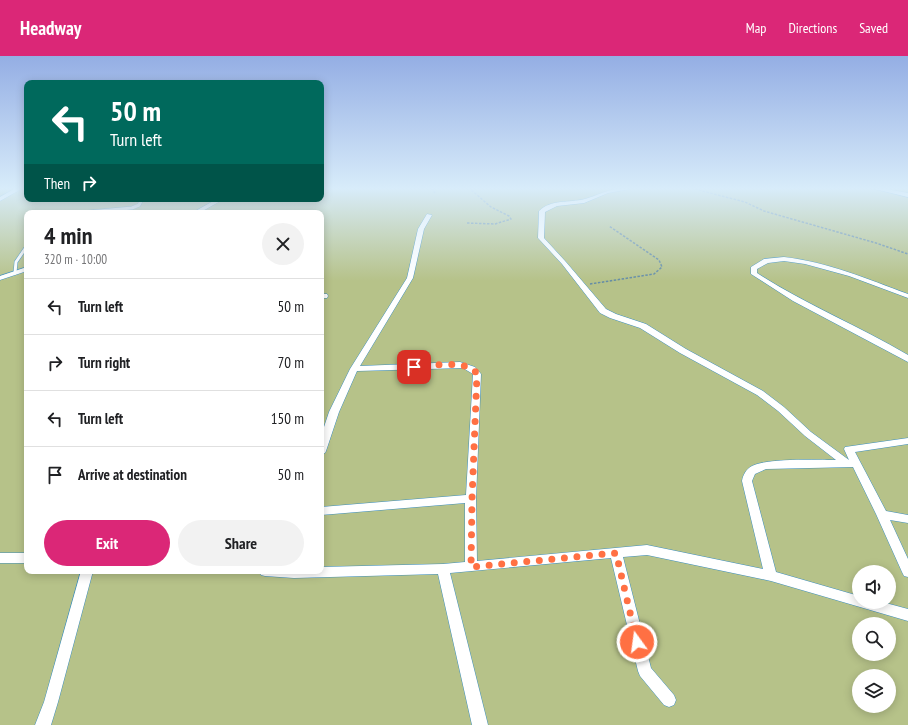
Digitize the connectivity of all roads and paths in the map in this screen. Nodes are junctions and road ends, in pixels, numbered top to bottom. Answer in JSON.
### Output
{"nodes":[{"id":1,"x":426,"y":219,"type":"edge"},
{"id":2,"x":510,"y":219,"type":"edge"},
{"id":3,"x":542,"y":219,"type":"edge"},
{"id":4,"x":793,"y":219,"type":"edge"},
{"id":5,"x":467,"y":223,"type":"dead end"},
{"id":6,"x":608,"y":226,"type":"dead end"},
{"id":7,"x":24,"y":250,"type":"edge"},
{"id":8,"x":908,"y":254,"type":"edge"},
{"id":9,"x":24,"y":270,"type":"edge"},
{"id":10,"x":15,"y":273,"type":"junction"},
{"id":11,"x":0,"y":278,"type":"edge"},
{"id":12,"x":581,"y":285,"type":"junction"},
{"id":13,"x":908,"y":296,"type":"edge"},
{"id":14,"x":908,"y":359,"type":"edge"},
{"id":15,"x":354,"y":369,"type":"junction"},
{"id":16,"x":908,"y":441,"type":"edge"},
{"id":17,"x":324,"y":442,"type":"edge"},
{"id":18,"x":852,"y":464,"type":"junction"},
{"id":19,"x":472,"y":499,"type":"junction"},
{"id":20,"x":324,"y":511,"type":"edge"},
{"id":21,"x":882,"y":514,"type":"junction"},
{"id":22,"x":908,"y":519,"type":"edge"},
{"id":23,"x":616,"y":553,"type":"junction"},
{"id":24,"x":0,"y":558,"type":"edge"},
{"id":25,"x":24,"y":558,"type":"edge"},
{"id":26,"x":471,"y":567,"type":"junction"},
{"id":27,"x":443,"y":570,"type":"junction"},
{"id":28,"x":324,"y":572,"type":"edge"},
{"id":29,"x":908,"y":572,"type":"edge"},
{"id":30,"x":86,"y":574,"type":"edge"},
{"id":31,"x":772,"y":576,"type":"junction"},
{"id":32,"x":852,"y":599,"type":"edge"},
{"id":33,"x":887,"y":609,"type":"edge"},
{"id":34,"x":908,"y":615,"type":"edge"},
{"id":35,"x":669,"y":700,"type":"dead end"},
{"id":36,"x":43,"y":725,"type":"edge"},
{"id":37,"x":480,"y":725,"type":"edge"}],
"edges":[{"from":1,"to":15,"type":"street"},
{"from":2,"to":5,"type":"path"},
{"from":3,"to":12,"type":"street"},
{"from":4,"to":8,"type":"path"},
{"from":6,"to":12,"type":"path"},
{"from":7,"to":10,"type":"lane"},
{"from":9,"to":10,"type":"street"},
{"from":10,"to":11,"type":"street"},
{"from":12,"to":18,"type":"street"},
{"from":13,"to":14,"type":"street"},
{"from":15,"to":17,"type":"street"},
{"from":15,"to":19,"type":"street"},
{"from":16,"to":18,"type":"street"},
{"from":18,"to":21,"type":"street"},
{"from":18,"to":31,"type":"street"},
{"from":19,"to":20,"type":"street"},
{"from":19,"to":26,"type":"street"},
{"from":21,"to":22,"type":"street"},
{"from":21,"to":29,"type":"street"},
{"from":23,"to":26,"type":"street"},
{"from":23,"to":31,"type":"street"},
{"from":23,"to":35,"type":"street"},
{"from":24,"to":25,"type":"street"},
{"from":26,"to":27,"type":"street"},
{"from":27,"to":28,"type":"street"},
{"from":27,"to":37,"type":"street"},
{"from":30,"to":36,"type":"street"},
{"from":31,"to":32,"type":"street"},
{"from":33,"to":34,"type":"street"}]}
